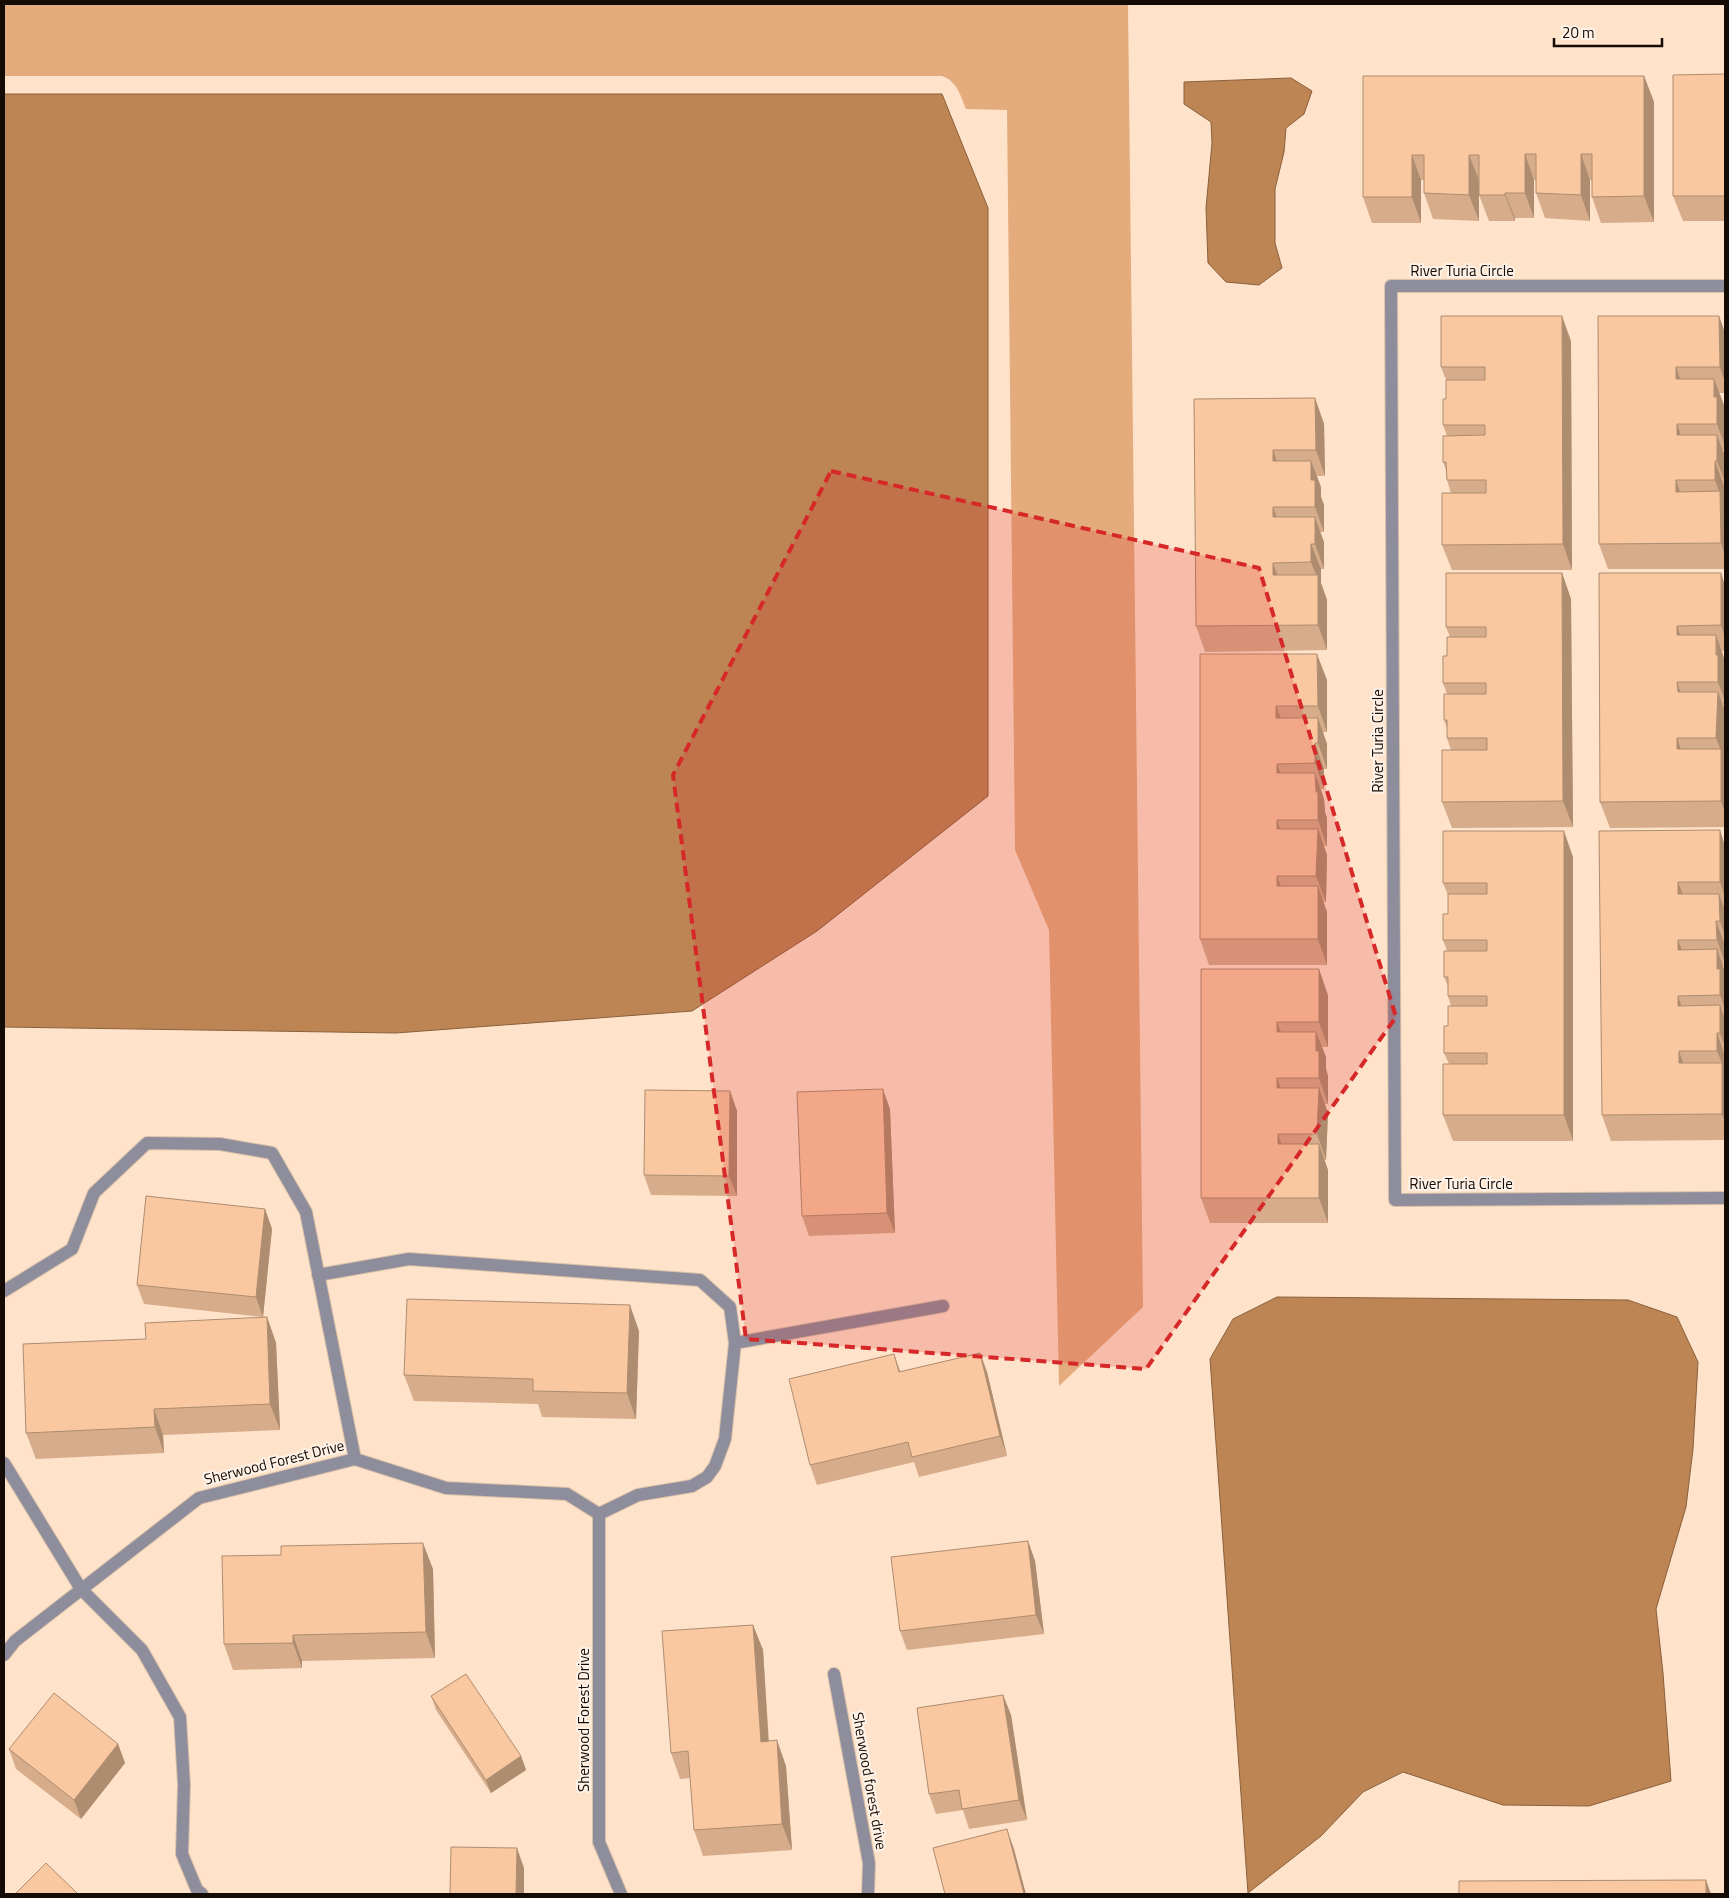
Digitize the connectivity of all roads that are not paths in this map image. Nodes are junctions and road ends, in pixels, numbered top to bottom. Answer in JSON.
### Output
{"nodes":[{"id":1,"x":1725,"y":286,"type":"edge"},
{"id":2,"x":1725,"y":1198,"type":"edge"},
{"id":3,"x":318,"y":1274,"type":"junction"},
{"id":4,"x":4,"y":1291,"type":"edge"},
{"id":5,"x":943,"y":1306,"type":"dead end"},
{"id":6,"x":735,"y":1343,"type":"junction"},
{"id":7,"x":355,"y":1459,"type":"junction"},
{"id":8,"x":4,"y":1463,"type":"edge"},
{"id":9,"x":599,"y":1514,"type":"junction"},
{"id":10,"x":81,"y":1589,"type":"junction"},
{"id":11,"x":4,"y":1655,"type":"edge"},
{"id":12,"x":834,"y":1674,"type":"dead end"},
{"id":13,"x":202,"y":1894,"type":"edge"},
{"id":14,"x":621,"y":1894,"type":"edge"},
{"id":15,"x":868,"y":1894,"type":"edge"}],
"edges":[{"from":1,"to":2,"type":"street","name":"River Turia Circle"},
{"from":3,"to":4,"type":"street"},
{"from":3,"to":6,"type":"street"},
{"from":3,"to":7,"type":"street"},
{"from":5,"to":6,"type":"street"},
{"from":6,"to":9,"type":"street"},
{"from":7,"to":9,"type":"street","name":"Sherwood Forest Drive"},
{"from":7,"to":10,"type":"street","name":"Sherwood Forest Drive"},
{"from":8,"to":10,"type":"street"},
{"from":9,"to":14,"type":"street","name":"Sherwood Forest Drive"},
{"from":10,"to":11,"type":"street","name":"Sherwood Forest Drive"},
{"from":10,"to":13,"type":"street"},
{"from":12,"to":15,"type":"street","name":"Sherwood forest drive"}]}
